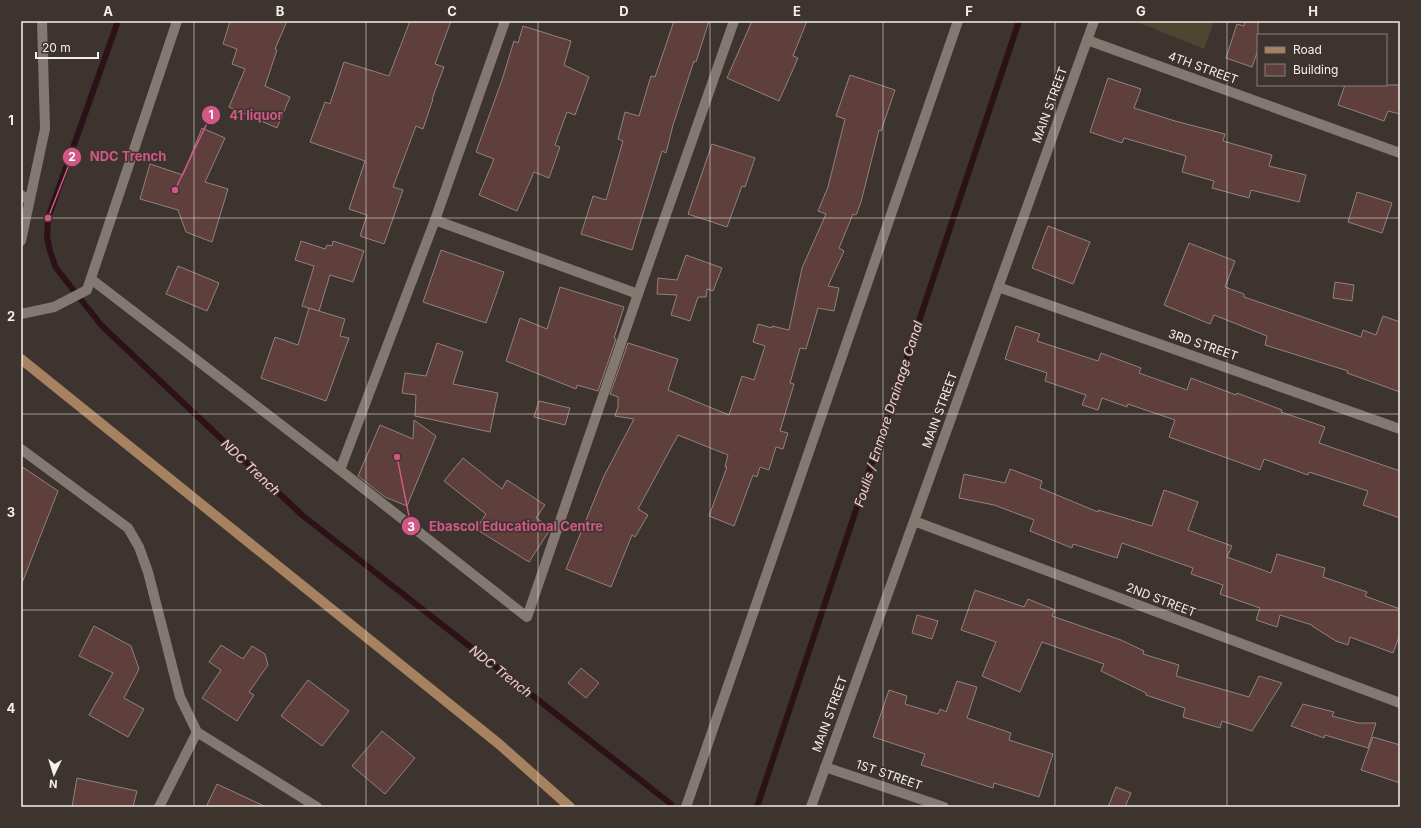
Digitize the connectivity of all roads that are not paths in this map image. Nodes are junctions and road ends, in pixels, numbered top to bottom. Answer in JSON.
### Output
{"nodes":[{"id":1,"x":42,"y":21,"type":"edge"},
{"id":2,"x":178,"y":21,"type":"edge"},
{"id":3,"x":505,"y":21,"type":"edge"},
{"id":4,"x":734,"y":21,"type":"edge"},
{"id":5,"x":958,"y":21,"type":"edge"},
{"id":6,"x":1094,"y":21,"type":"edge"},
{"id":7,"x":1087,"y":40,"type":"junction"},
{"id":8,"x":1400,"y":153,"type":"edge"},
{"id":9,"x":25,"y":198,"type":"edge"},
{"id":10,"x":435,"y":220,"type":"junction"},
{"id":11,"x":21,"y":241,"type":"edge"},
{"id":12,"x":91,"y":279,"type":"junction"},
{"id":13,"x":998,"y":287,"type":"junction"},
{"id":14,"x":638,"y":294,"type":"junction"},
{"id":15,"x":21,"y":314,"type":"edge"},
{"id":16,"x":21,"y":359,"type":"edge"},
{"id":17,"x":1400,"y":429,"type":"edge"},
{"id":18,"x":21,"y":449,"type":"edge"},
{"id":19,"x":340,"y":470,"type":"junction"},
{"id":20,"x":914,"y":521,"type":"junction"},
{"id":21,"x":1400,"y":703,"type":"edge"},
{"id":22,"x":197,"y":732,"type":"junction"},
{"id":23,"x":825,"y":767,"type":"junction"},
{"id":24,"x":159,"y":807,"type":"edge"},
{"id":25,"x":317,"y":807,"type":"edge"},
{"id":26,"x":570,"y":807,"type":"edge"},
{"id":27,"x":686,"y":807,"type":"edge"},
{"id":28,"x":811,"y":807,"type":"edge"},
{"id":29,"x":944,"y":807,"type":"edge"}],
"edges":[{"from":1,"to":9,"type":"street"},
{"from":2,"to":12,"type":"street"},
{"from":3,"to":10,"type":"street"},
{"from":4,"to":14,"type":"street"},
{"from":5,"to":27,"type":"street"},
{"from":6,"to":7,"type":"street","name":"MAIN STREET"},
{"from":7,"to":8,"type":"street","name":"4TH STREET"},
{"from":7,"to":13,"type":"street","name":"MAIN STREET"},
{"from":9,"to":11,"type":"street"},
{"from":10,"to":14,"type":"street"},
{"from":10,"to":19,"type":"street"},
{"from":12,"to":15,"type":"street"},
{"from":12,"to":19,"type":"street"},
{"from":13,"to":17,"type":"street","name":"3RD STREET"},
{"from":13,"to":20,"type":"street","name":"MAIN STREET"},
{"from":14,"to":19,"type":"street"},
{"from":16,"to":26,"type":"main road"},
{"from":18,"to":22,"type":"street"},
{"from":20,"to":21,"type":"street","name":"2ND STREET"},
{"from":20,"to":23,"type":"street","name":"MAIN STREET"},
{"from":22,"to":24,"type":"street"},
{"from":22,"to":25,"type":"street"},
{"from":23,"to":28,"type":"street","name":"MAIN STREET"},
{"from":23,"to":29,"type":"street","name":"1ST STREET"}]}
